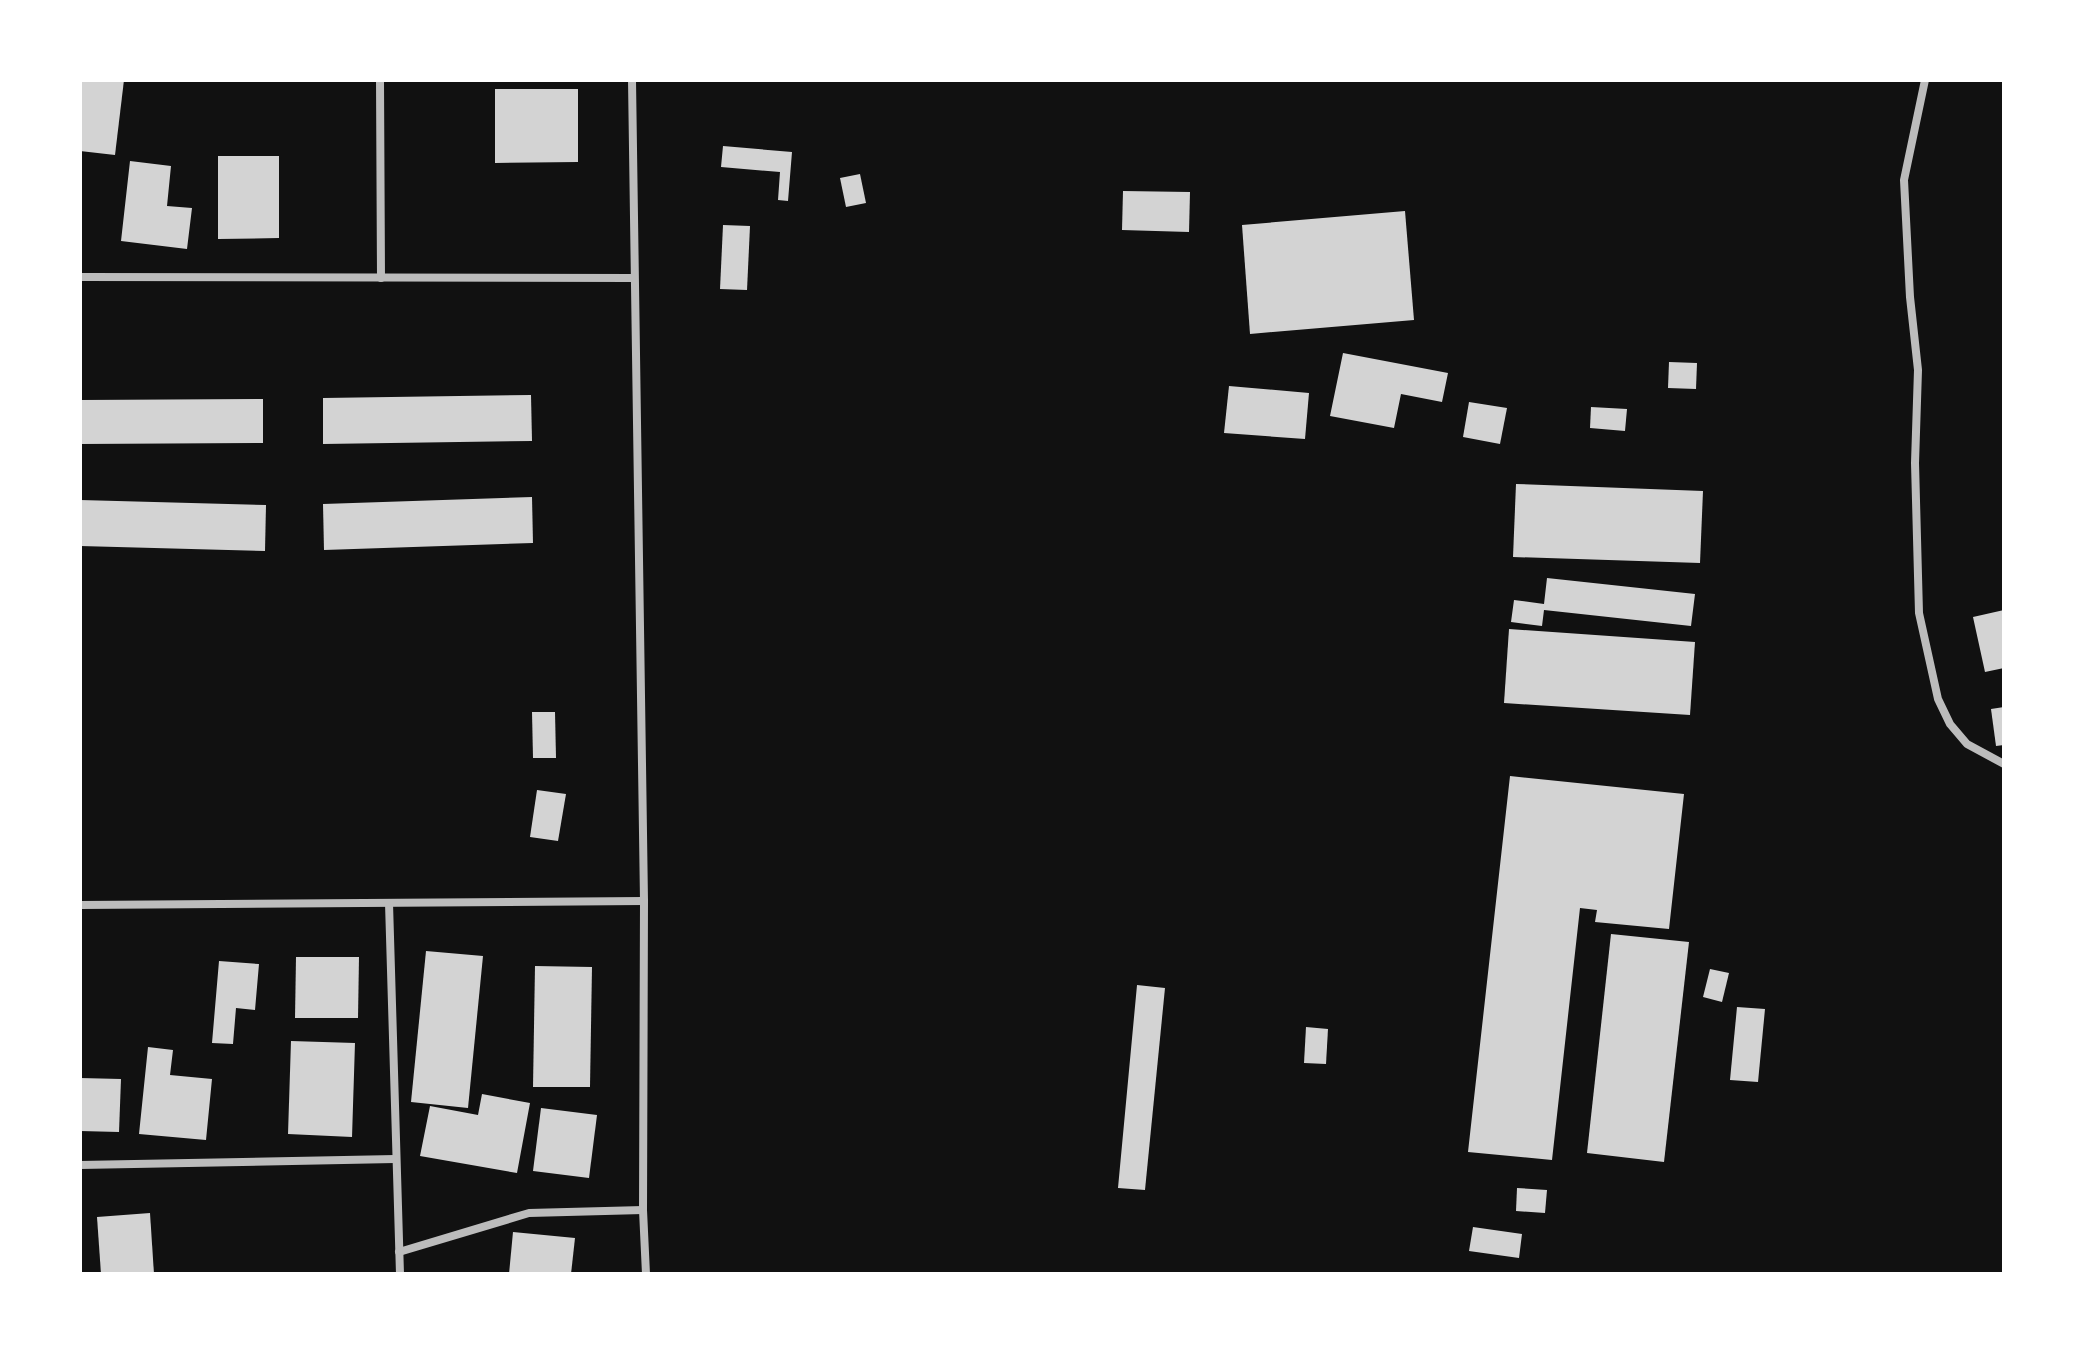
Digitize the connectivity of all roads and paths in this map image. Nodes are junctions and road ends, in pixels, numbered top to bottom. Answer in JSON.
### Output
{"nodes":[{"id":1,"x":380,"y":80,"type":"edge"},
{"id":2,"x":632,"y":80,"type":"edge"},
{"id":3,"x":1925,"y":80,"type":"edge"},
{"id":4,"x":80,"y":277,"type":"edge"},
{"id":5,"x":381,"y":278,"type":"junction"},
{"id":6,"x":633,"y":278,"type":"junction"},
{"id":7,"x":2004,"y":764,"type":"edge"},
{"id":8,"x":644,"y":901,"type":"junction"},
{"id":9,"x":389,"y":903,"type":"junction"},
{"id":10,"x":80,"y":905,"type":"edge"},
{"id":11,"x":395,"y":1159,"type":"junction"},
{"id":12,"x":80,"y":1165,"type":"edge"},
{"id":13,"x":643,"y":1210,"type":"junction"},
{"id":14,"x":399,"y":1252,"type":"junction"},
{"id":15,"x":400,"y":1274,"type":"edge"},
{"id":16,"x":646,"y":1274,"type":"edge"}],
"edges":[{"from":1,"to":5,"type":"street"},
{"from":2,"to":6,"type":"street"},
{"from":3,"to":7,"type":"street"},
{"from":4,"to":5,"type":"street"},
{"from":5,"to":6,"type":"street"},
{"from":6,"to":8,"type":"street"},
{"from":8,"to":9,"type":"street"},
{"from":8,"to":13,"type":"street"},
{"from":9,"to":10,"type":"street"},
{"from":9,"to":11,"type":"street"},
{"from":11,"to":12,"type":"street"},
{"from":11,"to":14,"type":"street"},
{"from":13,"to":14,"type":"street"},
{"from":13,"to":16,"type":"street"},
{"from":14,"to":15,"type":"street"}]}
